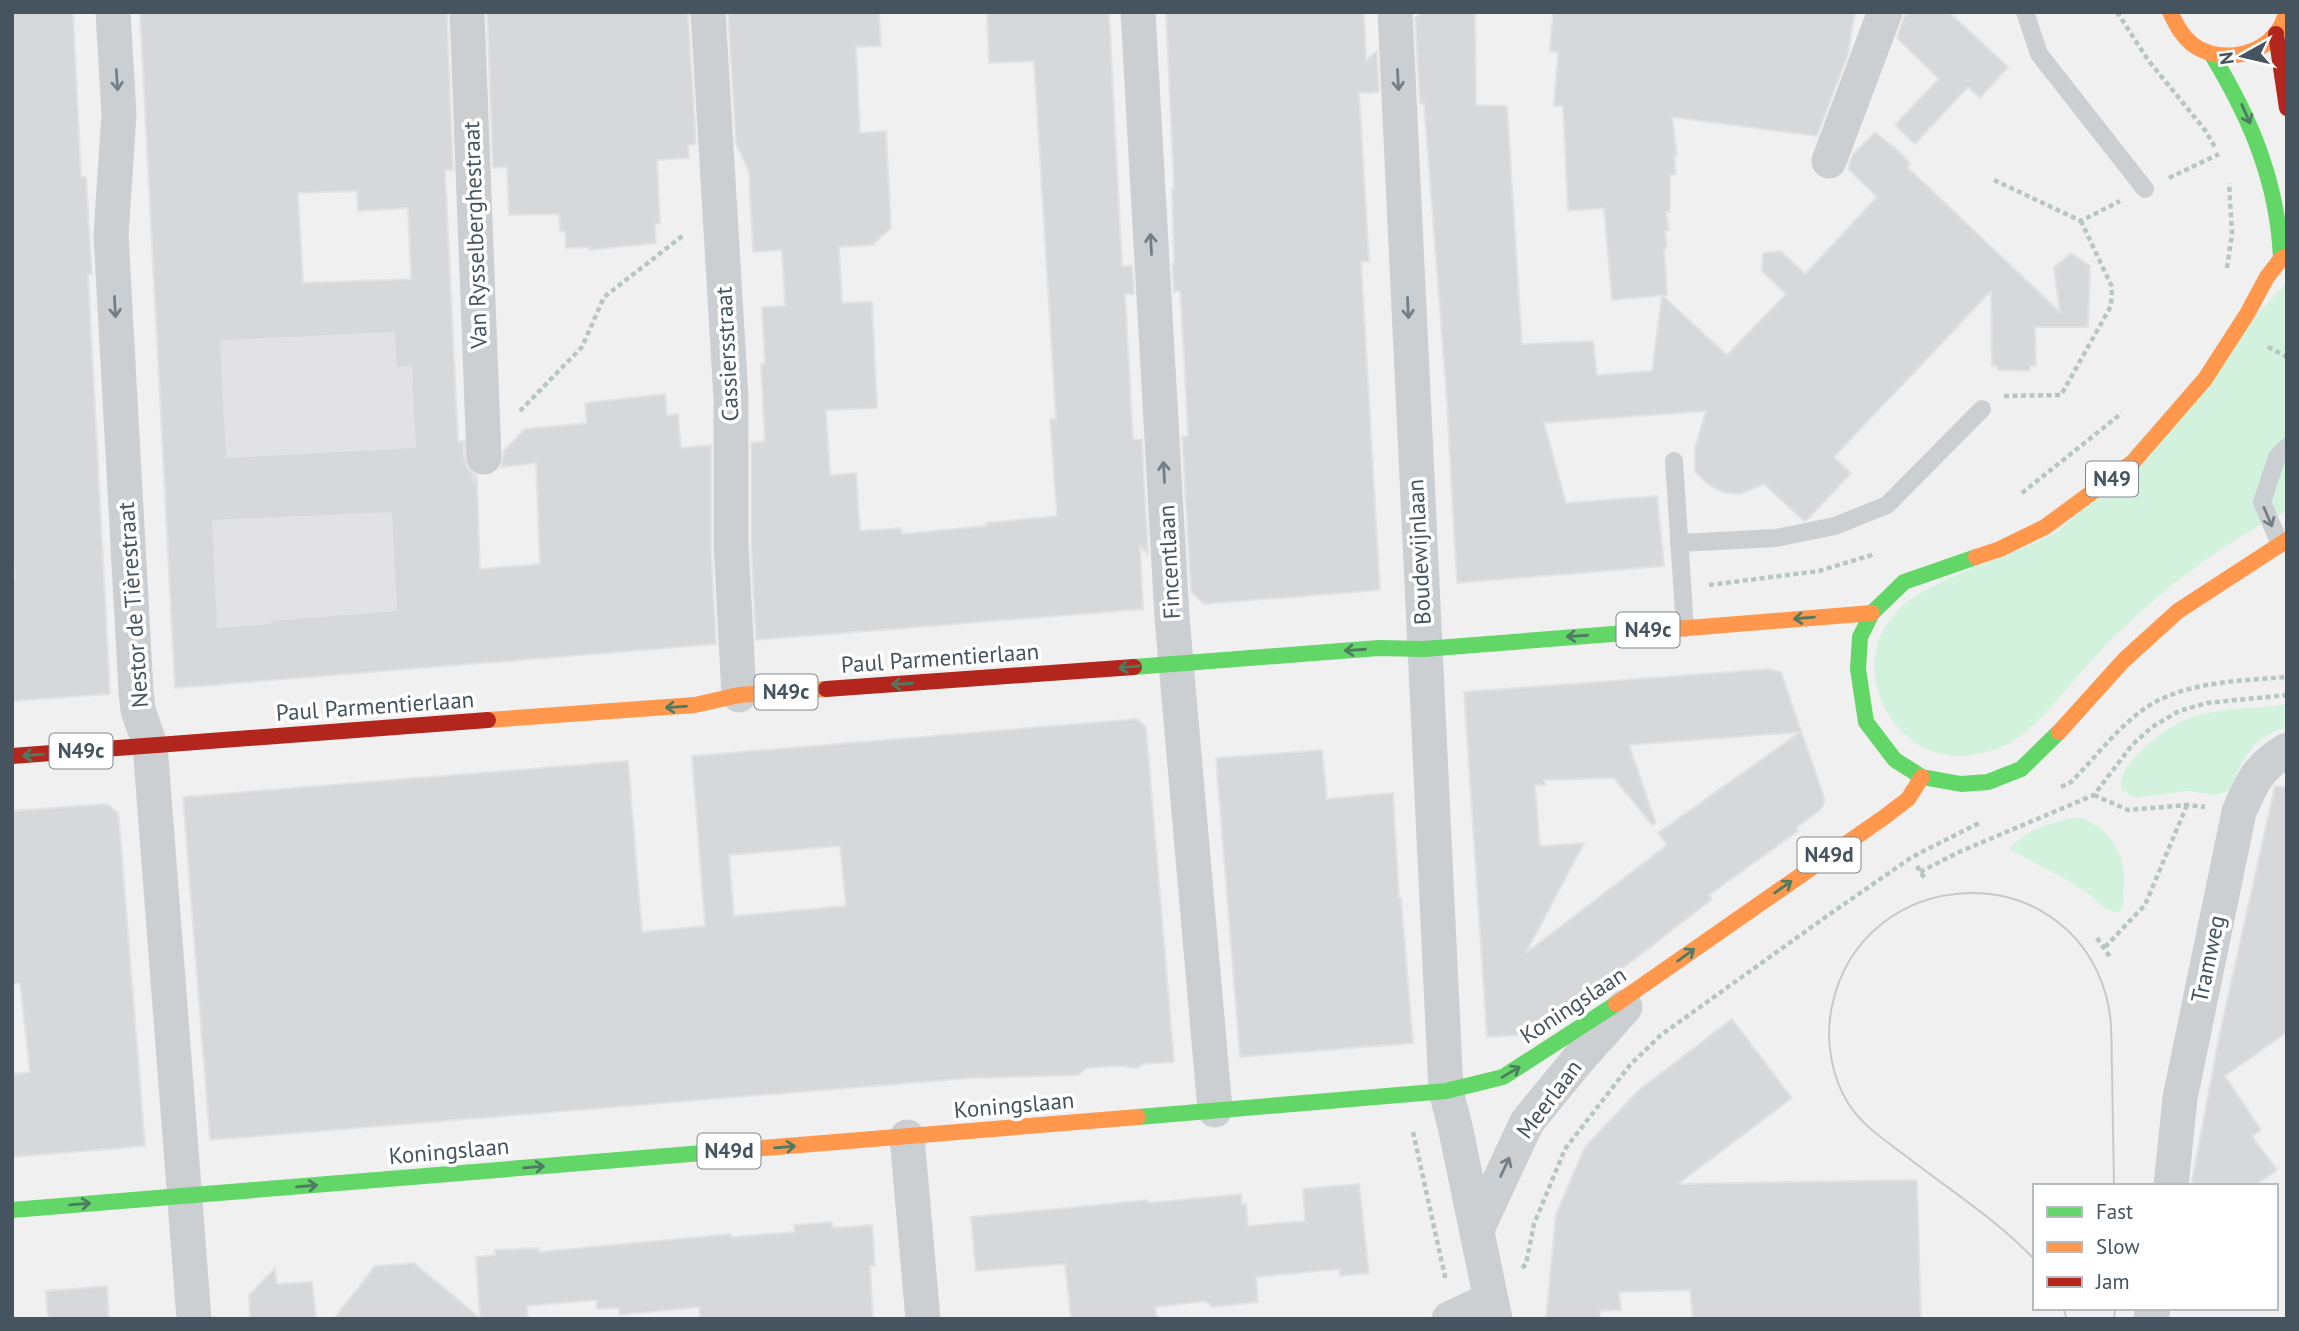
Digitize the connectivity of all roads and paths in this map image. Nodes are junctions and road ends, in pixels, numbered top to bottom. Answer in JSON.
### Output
{"nodes":[{"id":1,"x":113,"y":12,"type":"edge"},
{"id":2,"x":467,"y":12,"type":"edge"},
{"id":3,"x":708,"y":12,"type":"edge"},
{"id":4,"x":1138,"y":12,"type":"edge"},
{"id":5,"x":1395,"y":12,"type":"edge"},
{"id":6,"x":1885,"y":12,"type":"edge"},
{"id":7,"x":2025,"y":12,"type":"edge"},
{"id":8,"x":2117,"y":12,"type":"edge"},
{"id":9,"x":2170,"y":12,"type":"edge"},
{"id":10,"x":2287,"y":12,"type":"edge"},
{"id":11,"x":2276,"y":34,"type":"junction"},
{"id":12,"x":2212,"y":55,"type":"junction"},
{"id":13,"x":2287,"y":108,"type":"edge"},
{"id":14,"x":2219,"y":154,"type":"junction"},
{"id":15,"x":1829,"y":161,"type":"dead end"},
{"id":16,"x":2224,"y":164,"type":"dead end"},
{"id":17,"x":2229,"y":173,"type":"dead end"},
{"id":18,"x":1994,"y":180,"type":"dead end"},
{"id":19,"x":2145,"y":189,"type":"junction"},
{"id":20,"x":719,"y":221,"type":"junction"},
{"id":21,"x":2081,"y":221,"type":"junction"},
{"id":22,"x":2284,"y":258,"type":"edge"},
{"id":23,"x":2226,"y":274,"type":"dead end"},
{"id":24,"x":1982,"y":409,"type":"joint"},
{"id":25,"x":483,"y":443,"type":"joint"},
{"id":26,"x":2287,"y":447,"type":"edge"},
{"id":27,"x":1674,"y":461,"type":"dead end"},
{"id":28,"x":1679,"y":543,"type":"junction"},
{"id":29,"x":2284,"y":544,"type":"edge"},
{"id":30,"x":1872,"y":612,"type":"junction"},
{"id":31,"x":1685,"y":628,"type":"junction"},
{"id":32,"x":1424,"y":649,"type":"junction"},
{"id":33,"x":1175,"y":662,"type":"junction"},
{"id":34,"x":2287,"y":677,"type":"edge"},
{"id":35,"x":738,"y":695,"type":"junction"},
{"id":36,"x":2287,"y":695,"type":"edge"},
{"id":37,"x":150,"y":746,"type":"junction"},
{"id":38,"x":2287,"y":750,"type":"edge"},
{"id":39,"x":12,"y":756,"type":"edge"},
{"id":40,"x":1922,"y":777,"type":"junction"},
{"id":41,"x":2051,"y":792,"type":"dead end"},
{"id":42,"x":2094,"y":795,"type":"junction"},
{"id":43,"x":2187,"y":805,"type":"junction"},
{"id":44,"x":2239,"y":812,"type":"junction"},
{"id":45,"x":1989,"y":818,"type":"dead end"},
{"id":46,"x":1924,"y":879,"type":"dead end"},
{"id":47,"x":2096,"y":938,"type":"dead end"},
{"id":48,"x":2105,"y":947,"type":"junction"},
{"id":49,"x":2110,"y":957,"type":"dead end"},
{"id":50,"x":1645,"y":985,"type":"junction"},
{"id":51,"x":1446,"y":1091,"type":"junction"},
{"id":52,"x":1215,"y":1110,"type":"junction"},
{"id":53,"x":907,"y":1137,"type":"junction"},
{"id":54,"x":2171,"y":1184,"type":"edge"},
{"id":55,"x":185,"y":1195,"type":"junction"},
{"id":56,"x":12,"y":1210,"type":"edge"},
{"id":57,"x":1477,"y":1228,"type":"junction"},
{"id":58,"x":1492,"y":1310,"type":"edge"},
{"id":59,"x":194,"y":1319,"type":"edge"},
{"id":60,"x":923,"y":1319,"type":"edge"},
{"id":61,"x":1448,"y":1319,"type":"edge"}],
"edges":[{"from":1,"to":37,"type":"street","name":"Nestor de Tièrestraat","one_way":true},
{"from":2,"to":25,"type":"street","name":"Van Rysselberghestraat"},
{"from":3,"to":20,"type":"street","name":"Cassiersstraat"},
{"from":33,"to":4,"type":"street","name":"Fincentlaan","one_way":true},
{"from":5,"to":32,"type":"street","name":"Boudewijnlaan","one_way":true},
{"from":6,"to":15,"type":"street"},
{"from":7,"to":19,"type":"lane"},
{"from":8,"to":14,"type":"path"},
{"from":9,"to":12,"type":"main road"},
{"from":10,"to":11,"type":"main road"},
{"from":11,"to":12,"type":"main road"},
{"from":11,"to":13,"type":"main road"},
{"from":12,"to":22,"type":"main road","number":"N49","one_way":true},
{"from":14,"to":16,"type":"path"},
{"from":14,"to":19,"type":"path"},
{"from":17,"to":23,"type":"path"},
{"from":18,"to":21,"type":"path"},
{"from":19,"to":21,"type":"path"},
{"from":20,"to":25,"type":"path"},
{"from":20,"to":35,"type":"street","name":"Cassiersstraat"},
{"from":21,"to":24,"type":"path"},
{"from":22,"to":30,"type":"main road","number":"N49"},
{"from":24,"to":28,"type":"lane"},
{"from":26,"to":29,"type":"lane","one_way":true},
{"from":27,"to":28,"type":"lane"},
{"from":28,"to":31,"type":"lane"},
{"from":29,"to":40,"type":"main road","number":"N49"},
{"from":30,"to":31,"type":"main road","name":"Paul Parmentierlaan","number":"N49c","one_way":true},
{"from":30,"to":40,"type":"main road","number":"N49"},
{"from":31,"to":32,"type":"main road","name":"Paul Parmentierlaan","number":"N49c","one_way":true},
{"from":32,"to":33,"type":"main road","name":"Paul Parmentierlaan","number":"N49c","one_way":true},
{"from":32,"to":51,"type":"street","name":"Boudewijnlaan"},
{"from":33,"to":35,"type":"main road","name":"Paul Parmentierlaan","number":"N49c","one_way":true},
{"from":33,"to":52,"type":"street","name":"Fincentlaan"},
{"from":34,"to":41,"type":"path"},
{"from":35,"to":37,"type":"main road","name":"Paul Parmentierlaan","number":"N49c","one_way":true},
{"from":36,"to":42,"type":"path"},
{"from":37,"to":39,"type":"main road","name":"Paul Parmentierlaan","number":"N49c","one_way":true},
{"from":37,"to":55,"type":"street","name":"Nestor de Tièrestraat"},
{"from":38,"to":44,"type":"street","name":"Tramweg"},
{"from":50,"to":40,"type":"main road","name":"Koningslaan","number":"N49d","one_way":true},
{"from":42,"to":43,"type":"path"},
{"from":42,"to":46,"type":"path"},
{"from":43,"to":44,"type":"path"},
{"from":43,"to":48,"type":"path"},
{"from":44,"to":54,"type":"street","name":"Tramweg"},
{"from":45,"to":58,"type":"path"},
{"from":47,"to":48,"type":"path"},
{"from":48,"to":49,"type":"path"},
{"from":51,"to":50,"type":"main road","name":"Koningslaan","number":"N49d","one_way":true},
{"from":57,"to":50,"type":"street","name":"Meerlaan","one_way":true},
{"from":51,"to":52,"type":"main road","name":"Koningslaan","number":"N49d"},
{"from":51,"to":57,"type":"street"},
{"from":52,"to":53,"type":"main road","name":"Koningslaan","number":"N49d"},
{"from":55,"to":53,"type":"main road","name":"Koningslaan","number":"N49d","one_way":true},
{"from":53,"to":60,"type":"street"},
{"from":56,"to":55,"type":"main road","name":"Koningslaan","number":"N49d","one_way":true},
{"from":55,"to":59,"type":"street","name":"Nestor de Tièrestraat"},
{"from":57,"to":58,"type":"street"},
{"from":58,"to":61,"type":"street"}]}
